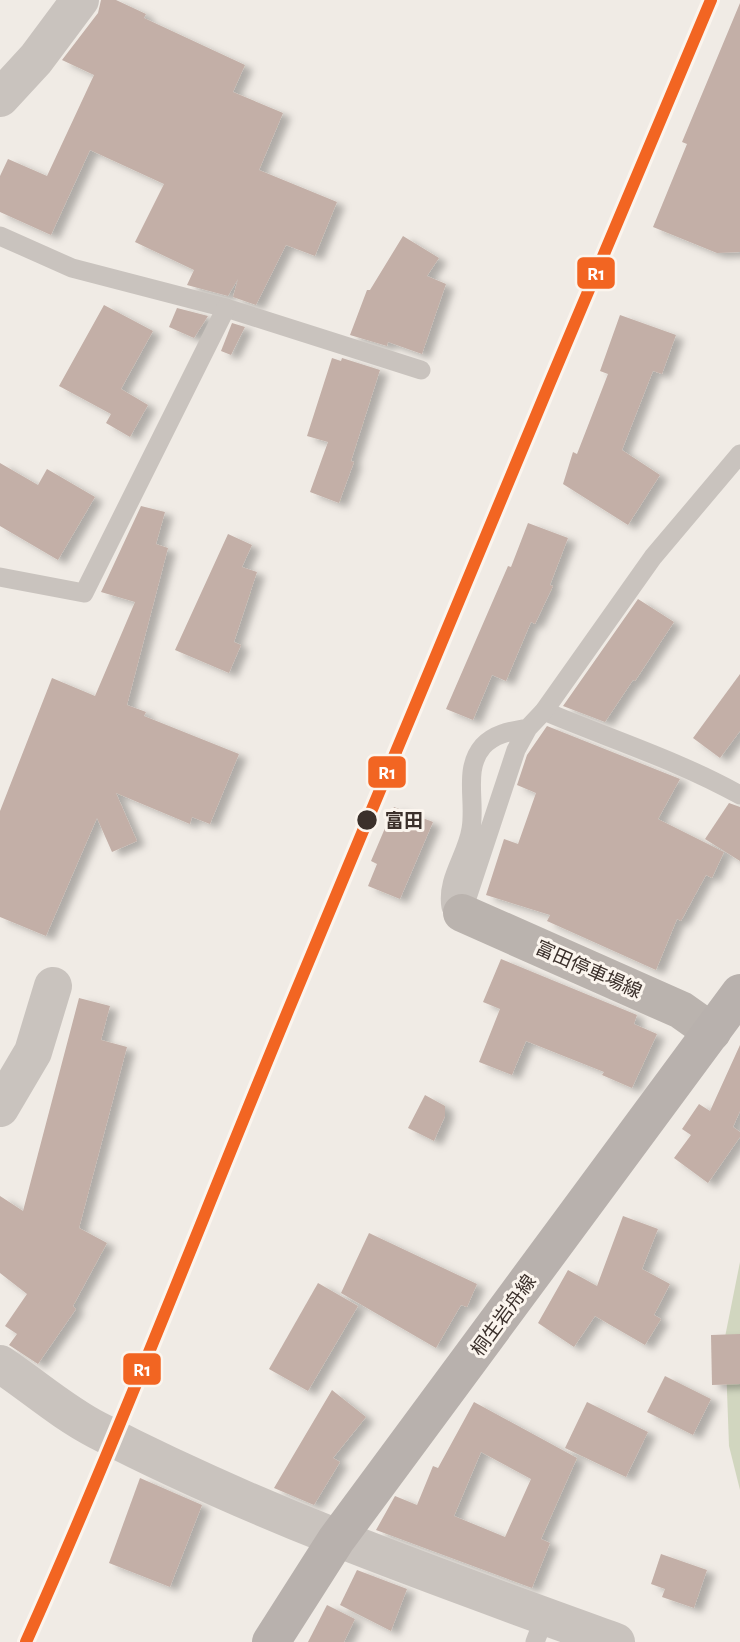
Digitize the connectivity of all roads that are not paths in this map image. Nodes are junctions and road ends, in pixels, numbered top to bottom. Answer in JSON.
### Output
{"nodes":[{"id":1,"x":80,"y":0,"type":"edge"},
{"id":2,"x":0,"y":98,"type":"edge"},
{"id":3,"x":0,"y":236,"type":"edge"},
{"id":4,"x":226,"y":308,"type":"junction"},
{"id":5,"x":421,"y":370,"type":"dead end"},
{"id":6,"x":740,"y":454,"type":"edge"},
{"id":7,"x":0,"y":577,"type":"edge"},
{"id":8,"x":544,"y":710,"type":"junction"},
{"id":9,"x":528,"y":728,"type":"junction"},
{"id":10,"x":740,"y":795,"type":"edge"},
{"id":11,"x":462,"y":913,"type":"junction"},
{"id":12,"x":53,"y":986,"type":"dead end"},
{"id":13,"x":740,"y":993,"type":"edge"},
{"id":14,"x":712,"y":1032,"type":"junction"},
{"id":15,"x":0,"y":1108,"type":"edge"},
{"id":16,"x":0,"y":1364,"type":"edge"},
{"id":17,"x":336,"y":1540,"type":"junction"},
{"id":18,"x":540,"y":1629,"type":"edge"},
{"id":19,"x":271,"y":1642,"type":"edge"},
{"id":20,"x":616,"y":1642,"type":"edge"}],
"edges":[{"from":1,"to":2,"type":"street"},
{"from":3,"to":4,"type":"lane"},
{"from":4,"to":5,"type":"lane"},
{"from":4,"to":7,"type":"lane"},
{"from":6,"to":8,"type":"lane"},
{"from":8,"to":9,"type":"lane"},
{"from":8,"to":10,"type":"lane"},
{"from":9,"to":11,"type":"lane"},
{"from":9,"to":11,"type":"lane"},
{"from":11,"to":14,"type":"main road","name":"富田停車場線"},
{"from":12,"to":15,"type":"street"},
{"from":13,"to":14,"type":"main road","name":"桐生岩舟線"},
{"from":14,"to":17,"type":"main road","name":"桐生岩舟線"},
{"from":16,"to":17,"type":"street"},
{"from":17,"to":18,"type":"street"},
{"from":17,"to":19,"type":"main road","name":"桐生岩舟線"},
{"from":18,"to":20,"type":"street"}]}
